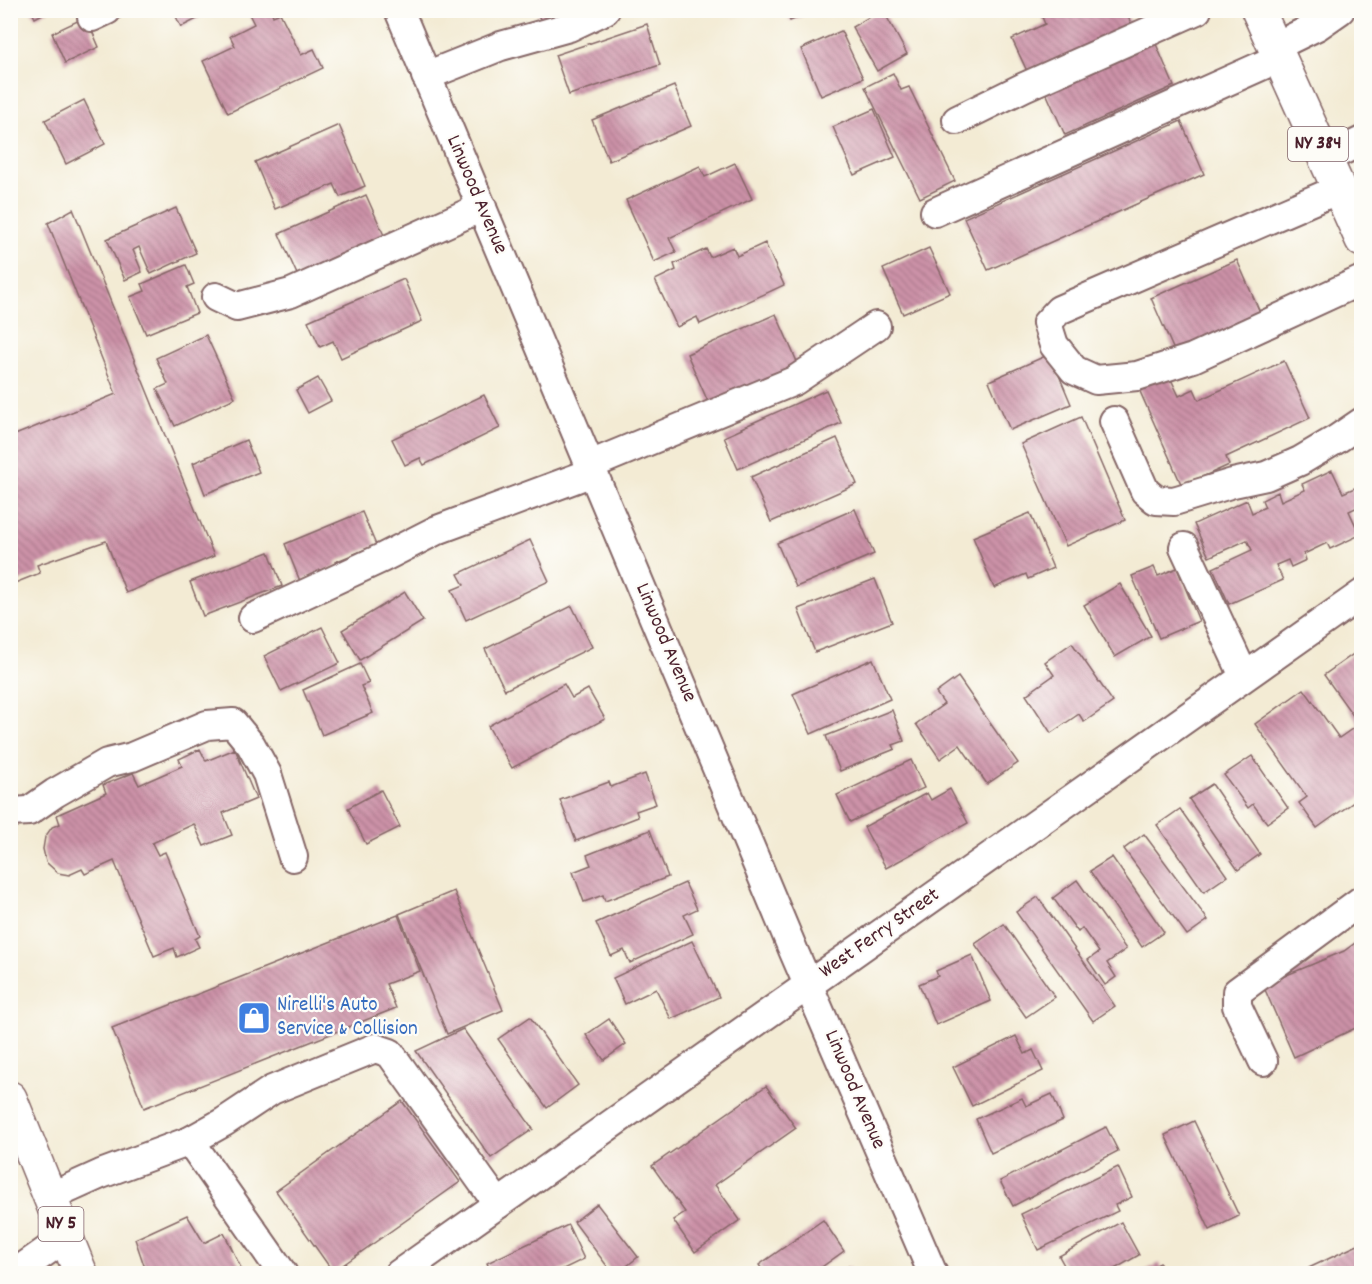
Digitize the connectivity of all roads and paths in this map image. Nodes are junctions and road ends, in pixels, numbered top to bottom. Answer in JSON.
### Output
{"nodes":[{"id":1,"x":399,"y":10,"type":"edge"},
{"id":2,"x":605,"y":10,"type":"edge"},
{"id":3,"x":1197,"y":10,"type":"edge"},
{"id":4,"x":1258,"y":10,"type":"edge"},
{"id":5,"x":1340,"y":10,"type":"edge"},
{"id":6,"x":1277,"y":53,"type":"junction"},
{"id":7,"x":426,"y":76,"type":"junction"},
{"id":8,"x":957,"y":120,"type":"dead end"},
{"id":9,"x":1362,"y":141,"type":"edge"},
{"id":10,"x":1325,"y":159,"type":"junction"},
{"id":11,"x":1339,"y":189,"type":"junction"},
{"id":12,"x":482,"y":207,"type":"junction"},
{"id":13,"x":935,"y":212,"type":"dead end"},
{"id":14,"x":1362,"y":240,"type":"edge"},
{"id":15,"x":1362,"y":280,"type":"edge"},
{"id":16,"x":216,"y":297,"type":"dead end"},
{"id":17,"x":876,"y":326,"type":"dead end"},
{"id":18,"x":1114,"y":420,"type":"dead end"},
{"id":19,"x":1362,"y":422,"type":"edge"},
{"id":20,"x":591,"y":469,"type":"junction"},
{"id":21,"x":1184,"y":547,"type":"dead end"},
{"id":22,"x":1362,"y":594,"type":"edge"},
{"id":23,"x":253,"y":618,"type":"dead end"},
{"id":24,"x":1245,"y":676,"type":"junction"},
{"id":25,"x":10,"y":812,"type":"edge"},
{"id":26,"x":293,"y":857,"type":"dead end"},
{"id":27,"x":1362,"y":900,"type":"edge"},
{"id":28,"x":808,"y":984,"type":"junction"},
{"id":29,"x":1263,"y":1061,"type":"dead end"},
{"id":30,"x":10,"y":1098,"type":"edge"},
{"id":31,"x":190,"y":1141,"type":"junction"},
{"id":32,"x":51,"y":1197,"type":"junction"},
{"id":33,"x":498,"y":1204,"type":"junction"},
{"id":34,"x":66,"y":1237,"type":"junction"},
{"id":35,"x":434,"y":1263,"type":"edge"},
{"id":36,"x":14,"y":1274,"type":"edge"},
{"id":37,"x":81,"y":1274,"type":"edge"},
{"id":38,"x":283,"y":1274,"type":"edge"},
{"id":39,"x":399,"y":1274,"type":"edge"},
{"id":40,"x":933,"y":1274,"type":"edge"}],
"edges":[{"from":1,"to":7,"type":"street","name":"Linwood Avenue"},
{"from":2,"to":7,"type":"street"},
{"from":3,"to":8,"type":"street"},
{"from":4,"to":6,"type":"main road","number":"NY 384"},
{"from":5,"to":6,"type":"street"},
{"from":6,"to":10,"type":"main road","number":"NY 384"},
{"from":6,"to":13,"type":"street"},
{"from":7,"to":12,"type":"street","name":"Linwood Avenue"},
{"from":9,"to":10,"type":"street"},
{"from":10,"to":11,"type":"main road","number":"NY 384"},
{"from":11,"to":14,"type":"main road","number":"NY 384"},
{"from":11,"to":15,"type":"street"},
{"from":12,"to":16,"type":"street"},
{"from":12,"to":20,"type":"street","name":"Linwood Avenue"},
{"from":17,"to":20,"type":"street"},
{"from":18,"to":19,"type":"street"},
{"from":20,"to":23,"type":"street"},
{"from":20,"to":28,"type":"street","name":"Linwood Avenue"},
{"from":21,"to":24,"type":"street"},
{"from":22,"to":24,"type":"street","name":"West Ferry Street"},
{"from":24,"to":28,"type":"street","name":"West Ferry Street"},
{"from":25,"to":26,"type":"street"},
{"from":27,"to":29,"type":"street"},
{"from":28,"to":33,"type":"street","name":"West Ferry Street"},
{"from":28,"to":40,"type":"street","name":"Linwood Avenue"},
{"from":30,"to":32,"type":"main road","number":"NY 5"},
{"from":31,"to":32,"type":"street"},
{"from":31,"to":33,"type":"street"},
{"from":31,"to":38,"type":"street"},
{"from":32,"to":34,"type":"main road","number":"NY 5"},
{"from":33,"to":35,"type":"street","name":"West Ferry Street"},
{"from":34,"to":36,"type":"street"},
{"from":34,"to":37,"type":"main road","number":"NY 5"},
{"from":35,"to":39,"type":"street","name":"West Ferry Street"}]}
